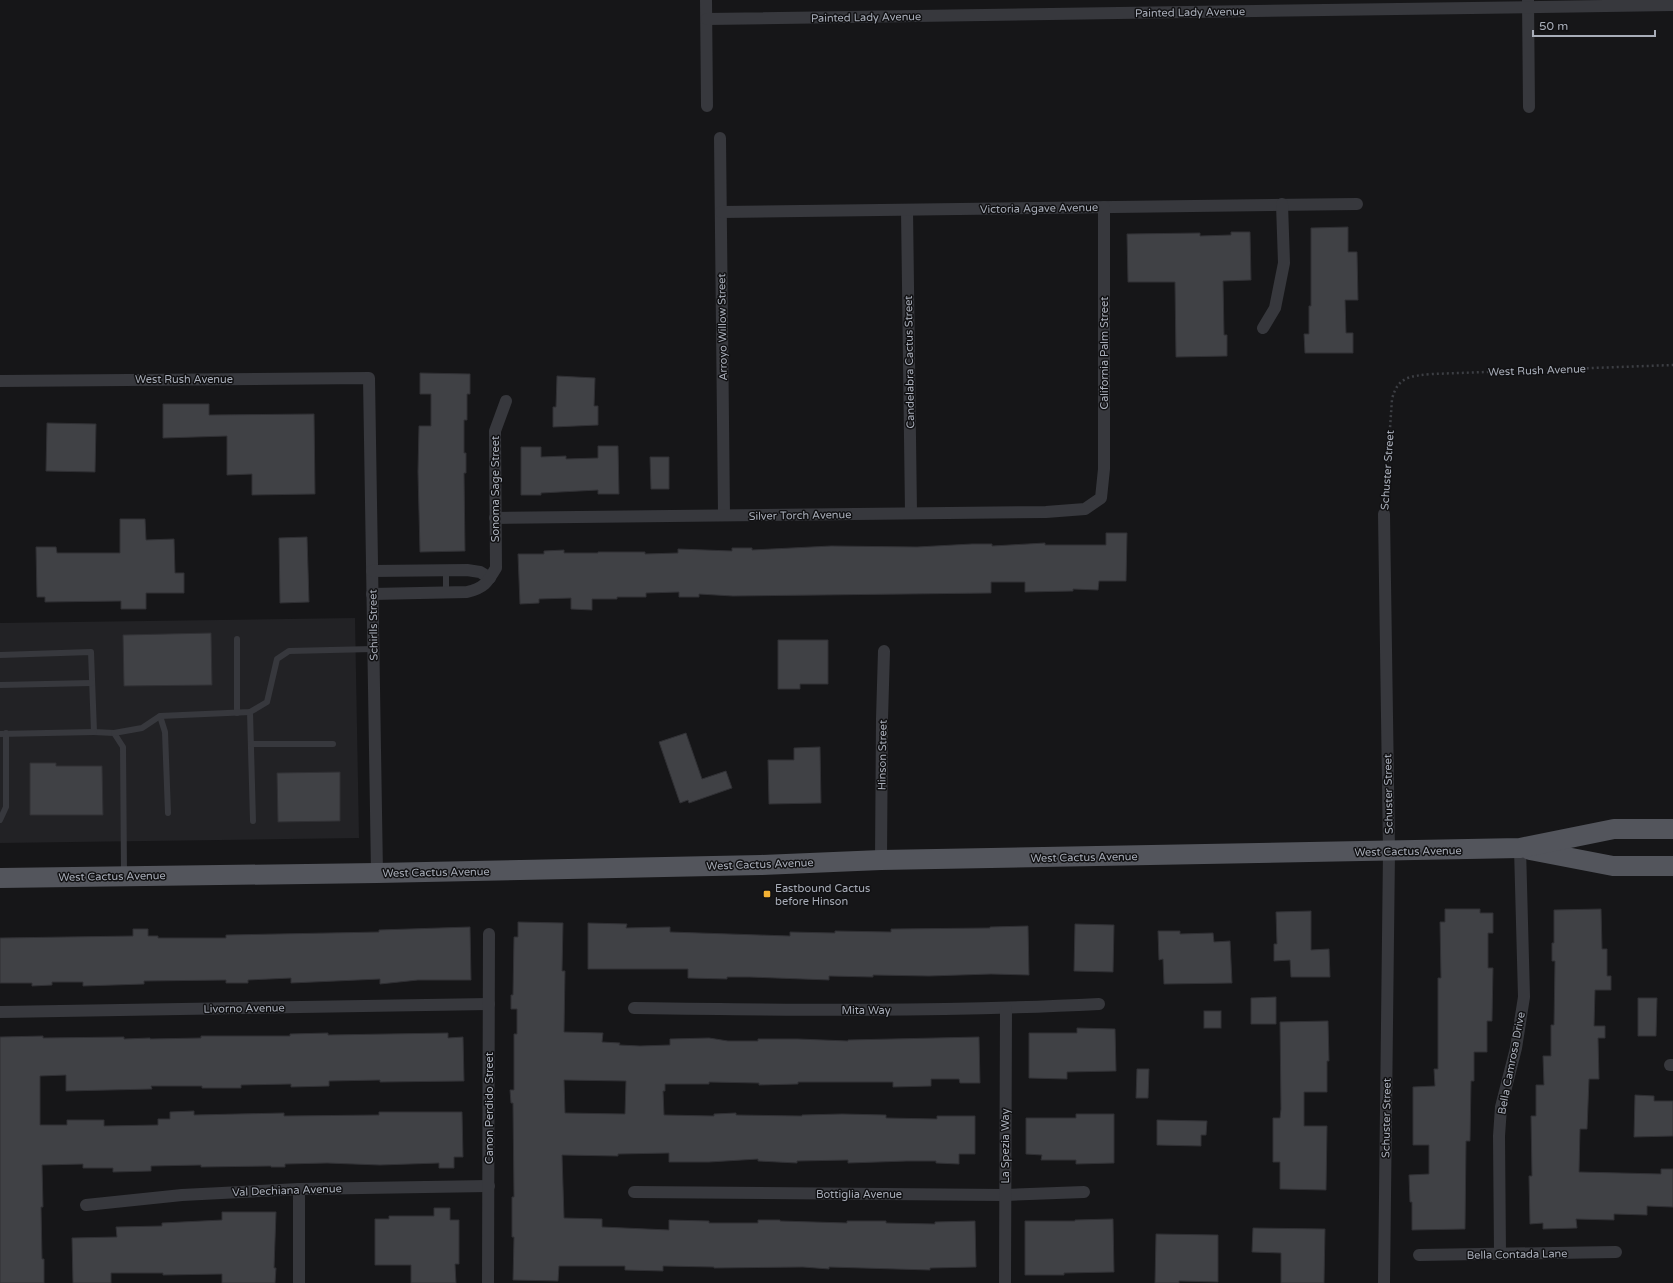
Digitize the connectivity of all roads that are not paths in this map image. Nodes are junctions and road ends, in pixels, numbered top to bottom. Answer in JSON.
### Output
{"nodes":[{"id":1,"x":706,"y":0,"type":"edge"},
{"id":2,"x":1528,"y":4,"type":"edge"},
{"id":3,"x":1673,"y":5,"type":"edge"},
{"id":4,"x":707,"y":19,"type":"junction"},
{"id":5,"x":707,"y":106,"type":"dead end"},
{"id":6,"x":1529,"y":107,"type":"dead end"},
{"id":7,"x":720,"y":138,"type":"dead end"},
{"id":8,"x":1282,"y":204,"type":"junction"},
{"id":9,"x":1357,"y":204,"type":"dead end"},
{"id":10,"x":1104,"y":207,"type":"junction"},
{"id":11,"x":907,"y":210,"type":"junction"},
{"id":12,"x":721,"y":212,"type":"junction"},
{"id":13,"x":1263,"y":328,"type":"dead end"},
{"id":14,"x":369,"y":378,"type":"joint"},
{"id":15,"x":0,"y":381,"type":"edge"},
{"id":16,"x":506,"y":401,"type":"dead end"},
{"id":17,"x":1101,"y":498,"type":"joint"},
{"id":18,"x":911,"y":514,"type":"junction"},
{"id":19,"x":1384,"y":514,"type":"road end"},
{"id":20,"x":724,"y":515,"type":"junction"},
{"id":21,"x":495,"y":518,"type":"junction"},
{"id":22,"x":372,"y":571,"type":"junction"},
{"id":23,"x":446,"y":571,"type":"junction"},
{"id":24,"x":490,"y":578,"type":"junction"},
{"id":25,"x":446,"y":593,"type":"junction"},
{"id":26,"x":372,"y":594,"type":"junction"},
{"id":27,"x":237,"y":639,"type":"dead end"},
{"id":28,"x":373,"y":649,"type":"junction"},
{"id":29,"x":884,"y":651,"type":"dead end"},
{"id":30,"x":0,"y":655,"type":"edge"},
{"id":31,"x":92,"y":683,"type":"junction"},
{"id":32,"x":0,"y":685,"type":"edge"},
{"id":33,"x":250,"y":712,"type":"junction"},
{"id":34,"x":237,"y":713,"type":"junction"},
{"id":35,"x":160,"y":716,"type":"junction"},
{"id":36,"x":94,"y":732,"type":"junction"},
{"id":37,"x":114,"y":733,"type":"junction"},
{"id":38,"x":3,"y":734,"type":"edge"},
{"id":39,"x":251,"y":744,"type":"junction"},
{"id":40,"x":333,"y":744,"type":"dead end"},
{"id":41,"x":168,"y":812,"type":"dead end"},
{"id":42,"x":0,"y":820,"type":"edge"},
{"id":43,"x":253,"y":821,"type":"dead end"},
{"id":44,"x":1673,"y":829,"type":"edge"},
{"id":45,"x":1520,"y":848,"type":"junction"},
{"id":46,"x":1389,"y":851,"type":"junction"},
{"id":47,"x":880,"y":860,"type":"junction"},
{"id":48,"x":1673,"y":866,"type":"edge"},
{"id":49,"x":377,"y":873,"type":"junction"},
{"id":50,"x":124,"y":876,"type":"junction"},
{"id":51,"x":0,"y":878,"type":"edge"},
{"id":52,"x":489,"y":934,"type":"dead end"},
{"id":53,"x":489,"y":1004,"type":"junction"},
{"id":54,"x":1099,"y":1004,"type":"dead end"},
{"id":55,"x":634,"y":1008,"type":"dead end"},
{"id":56,"x":1006,"y":1008,"type":"junction"},
{"id":57,"x":0,"y":1012,"type":"edge"},
{"id":58,"x":489,"y":1186,"type":"junction"},
{"id":59,"x":299,"y":1189,"type":"junction"},
{"id":60,"x":634,"y":1192,"type":"dead end"},
{"id":61,"x":1084,"y":1192,"type":"dead end"},
{"id":62,"x":1005,"y":1195,"type":"junction"},
{"id":63,"x":86,"y":1205,"type":"dead end"},
{"id":64,"x":1616,"y":1252,"type":"dead end"},
{"id":65,"x":1500,"y":1254,"type":"junction"},
{"id":66,"x":1419,"y":1255,"type":"dead end"},
{"id":67,"x":299,"y":1283,"type":"edge"},
{"id":68,"x":488,"y":1283,"type":"edge"},
{"id":69,"x":1005,"y":1283,"type":"edge"},
{"id":70,"x":1384,"y":1283,"type":"edge"}],
"edges":[{"from":1,"to":4,"type":"street"},
{"from":2,"to":3,"type":"street","name":"Painted Lady Avenue"},
{"from":2,"to":4,"type":"street","name":"Painted Lady Avenue"},
{"from":2,"to":6,"type":"street"},
{"from":4,"to":5,"type":"street"},
{"from":7,"to":12,"type":"street","name":"Arroyo Willow Street"},
{"from":8,"to":9,"type":"street","name":"Victoria Agave Avenue"},
{"from":8,"to":10,"type":"street","name":"Victoria Agave Avenue"},
{"from":8,"to":13,"type":"street"},
{"from":10,"to":11,"type":"street","name":"Victoria Agave Avenue"},
{"from":10,"to":17,"type":"street","name":"California Palm Street"},
{"from":11,"to":12,"type":"street","name":"Victoria Agave Avenue"},
{"from":11,"to":18,"type":"street","name":"Candelabra Cactus Street"},
{"from":12,"to":20,"type":"street","name":"Arroyo Willow Street"},
{"from":14,"to":15,"type":"street","name":"West Rush Avenue"},
{"from":14,"to":22,"type":"street","name":"Schirlls Street"},
{"from":16,"to":21,"type":"street","name":"Sonoma Sage Street"},
{"from":17,"to":18,"type":"street","name":"Silver Torch Avenue"},
{"from":18,"to":20,"type":"street","name":"Silver Torch Avenue"},
{"from":19,"to":46,"type":"street","name":"Schuster Street"},
{"from":20,"to":21,"type":"street","name":"Silver Torch Avenue"},
{"from":21,"to":24,"type":"street","name":"Sonoma Sage Street"},
{"from":22,"to":23,"type":"street"},
{"from":22,"to":26,"type":"street","name":"Schirlls Street"},
{"from":23,"to":24,"type":"street"},
{"from":23,"to":25,"type":"lane"},
{"from":24,"to":25,"type":"street"},
{"from":25,"to":26,"type":"street"},
{"from":26,"to":28,"type":"street","name":"Schirlls Street"},
{"from":27,"to":34,"type":"lane"},
{"from":28,"to":33,"type":"lane"},
{"from":28,"to":49,"type":"street","name":"Schirlls Street"},
{"from":29,"to":47,"type":"street","name":"Hinson Street"},
{"from":30,"to":31,"type":"lane"},
{"from":31,"to":32,"type":"lane"},
{"from":31,"to":36,"type":"lane"},
{"from":33,"to":34,"type":"lane"},
{"from":33,"to":39,"type":"lane"},
{"from":34,"to":35,"type":"lane"},
{"from":35,"to":37,"type":"lane"},
{"from":35,"to":41,"type":"lane"},
{"from":36,"to":37,"type":"lane"},
{"from":36,"to":38,"type":"lane"},
{"from":37,"to":50,"type":"lane"},
{"from":38,"to":42,"type":"lane"},
{"from":39,"to":40,"type":"lane"},
{"from":39,"to":43,"type":"lane"},
{"from":44,"to":45,"type":"main road","name":"West Cactus Avenue"},
{"from":45,"to":46,"type":"main road","name":"West Cactus Avenue"},
{"from":45,"to":48,"type":"main road","name":"West Cactus Avenue"},
{"from":45,"to":65,"type":"street","name":"Bella Camrosa Drive"},
{"from":46,"to":47,"type":"main road","name":"West Cactus Avenue"},
{"from":46,"to":70,"type":"street","name":"Schuster Street"},
{"from":47,"to":49,"type":"main road","name":"West Cactus Avenue"},
{"from":49,"to":50,"type":"main road","name":"West Cactus Avenue"},
{"from":50,"to":51,"type":"main road","name":"West Cactus Avenue"},
{"from":52,"to":53,"type":"street","name":"Canon Perdido Street"},
{"from":53,"to":57,"type":"street","name":"Livorno Avenue"},
{"from":53,"to":58,"type":"street","name":"Canon Perdido Street"},
{"from":54,"to":56,"type":"street","name":"Mita Way"},
{"from":55,"to":56,"type":"street","name":"Mita Way"},
{"from":56,"to":62,"type":"street","name":"La Spezia Way"},
{"from":58,"to":59,"type":"street","name":"Val Dechiana Avenue"},
{"from":58,"to":68,"type":"street","name":"Canon Perdido Street"},
{"from":59,"to":63,"type":"street","name":"Val Dechiana Avenue"},
{"from":59,"to":67,"type":"street"},
{"from":60,"to":62,"type":"street","name":"Bottiglia Avenue"},
{"from":61,"to":62,"type":"street","name":"Bottiglia Avenue"},
{"from":62,"to":69,"type":"street","name":"La Spezia Way"},
{"from":64,"to":65,"type":"street","name":"Bella Contada Lane"},
{"from":65,"to":66,"type":"street","name":"Bella Contada Lane"}]}
